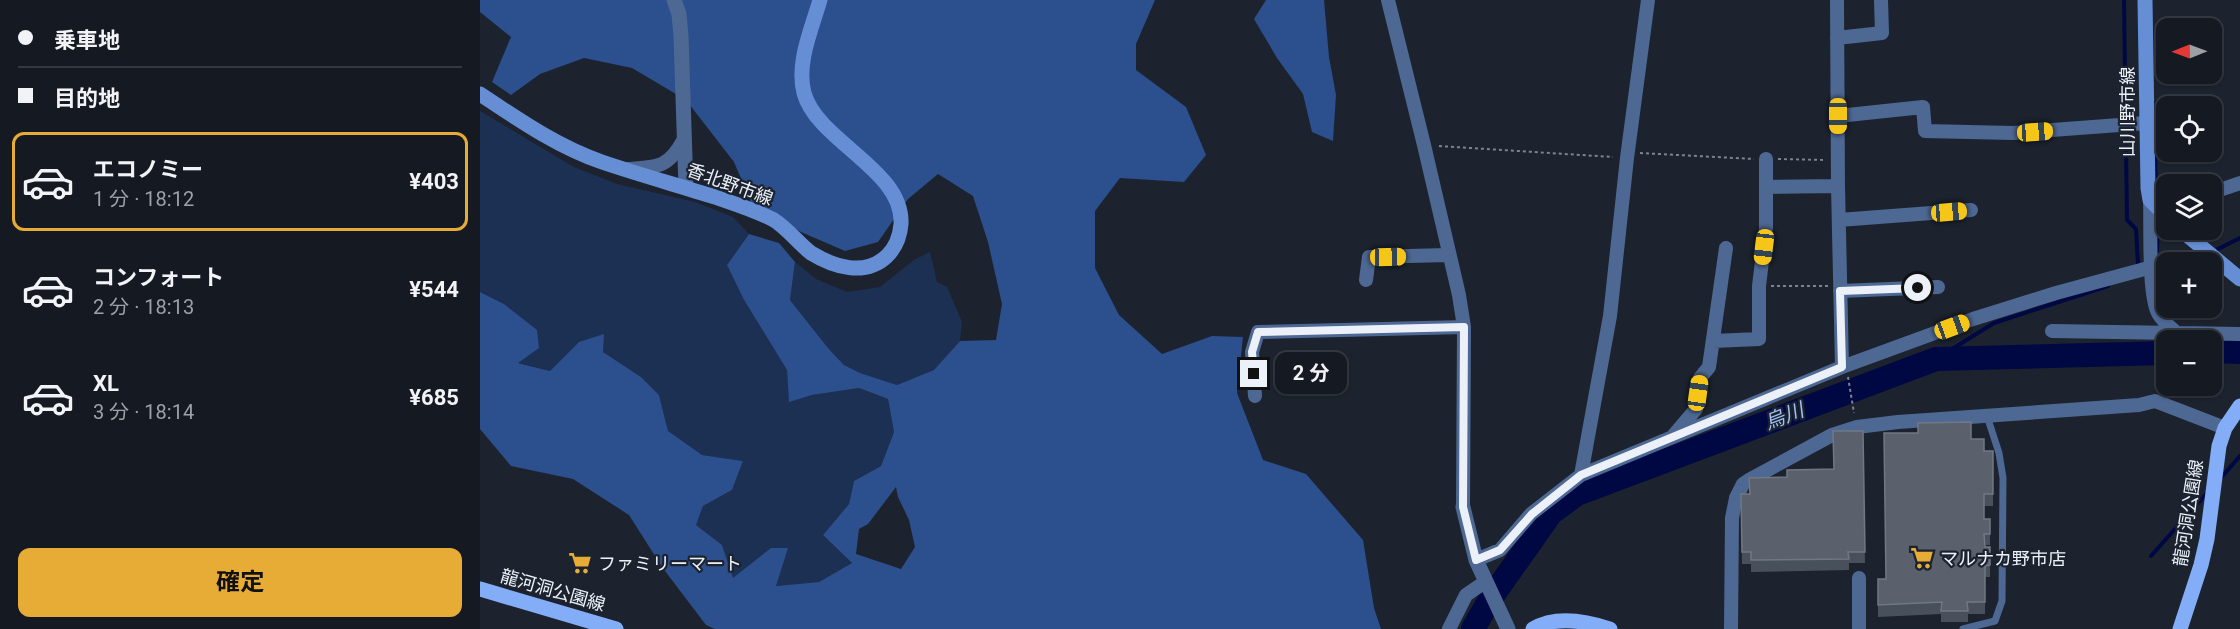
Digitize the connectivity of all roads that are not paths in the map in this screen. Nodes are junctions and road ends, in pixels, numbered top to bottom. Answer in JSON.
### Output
{"nodes":[{"id":1,"x":674,"y":0,"type":"edge"},
{"id":2,"x":820,"y":0,"type":"edge"},
{"id":3,"x":1388,"y":0,"type":"edge"},
{"id":4,"x":1648,"y":0,"type":"edge"},
{"id":5,"x":1838,"y":0,"type":"edge"},
{"id":6,"x":1881,"y":0,"type":"edge"},
{"id":7,"x":2145,"y":0,"type":"edge"},
{"id":8,"x":1837,"y":38,"type":"junction"},
{"id":9,"x":480,"y":94,"type":"edge"},
{"id":10,"x":1838,"y":116,"type":"junction"},
{"id":11,"x":2146,"y":123,"type":"junction"},
{"id":12,"x":684,"y":139,"type":"junction"},
{"id":13,"x":1766,"y":159,"type":"road end"},
{"id":14,"x":626,"y":170,"type":"junction"},
{"id":15,"x":2240,"y":183,"type":"edge"},
{"id":16,"x":1838,"y":186,"type":"junction"},
{"id":17,"x":1766,"y":187,"type":"junction"},
{"id":18,"x":686,"y":188,"type":"junction"},
{"id":19,"x":2222,"y":189,"type":"edge"},
{"id":20,"x":2156,"y":196,"type":"edge"},
{"id":21,"x":1971,"y":210,"type":"dead end"},
{"id":22,"x":1839,"y":220,"type":"junction"},
{"id":23,"x":2156,"y":240,"type":"edge"},
{"id":24,"x":2193,"y":240,"type":"edge"},
{"id":25,"x":1726,"y":248,"type":"dead end"},
{"id":26,"x":1448,"y":255,"type":"junction"},
{"id":27,"x":2152,"y":267,"type":"junction"},
{"id":28,"x":2240,"y":279,"type":"edge"},
{"id":29,"x":1366,"y":280,"type":"dead end"},
{"id":30,"x":1938,"y":287,"type":"dead end"},
{"id":31,"x":1840,"y":289,"type":"junction"},
{"id":32,"x":1464,"y":327,"type":"junction"},
{"id":33,"x":2173,"y":330,"type":"edge"},
{"id":34,"x":2052,"y":331,"type":"dead end"},
{"id":35,"x":2156,"y":333,"type":"edge"},
{"id":36,"x":2222,"y":334,"type":"edge"},
{"id":37,"x":2240,"y":334,"type":"edge"},
{"id":38,"x":1713,"y":341,"type":"junction"},
{"id":39,"x":1844,"y":366,"type":"junction"},
{"id":40,"x":1256,"y":396,"type":"dead end"},
{"id":41,"x":2240,"y":406,"type":"edge"},
{"id":42,"x":1987,"y":416,"type":"junction"},
{"id":43,"x":2225,"y":428,"type":"junction"},
{"id":44,"x":1672,"y":438,"type":"junction"},
{"id":45,"x":1581,"y":475,"type":"junction"},
{"id":46,"x":1463,"y":507,"type":"joint"},
{"id":47,"x":1476,"y":560,"type":"junction"},
{"id":48,"x":1859,"y":578,"type":"dead end"},
{"id":49,"x":1485,"y":582,"type":"junction"},
{"id":50,"x":480,"y":589,"type":"edge"},
{"id":51,"x":608,"y":628,"type":"edge"},
{"id":52,"x":1449,"y":629,"type":"edge"},
{"id":53,"x":1508,"y":629,"type":"edge"},
{"id":54,"x":1533,"y":629,"type":"edge"},
{"id":55,"x":1610,"y":629,"type":"edge"},
{"id":56,"x":1731,"y":629,"type":"edge"},
{"id":57,"x":1858,"y":629,"type":"edge"},
{"id":58,"x":1963,"y":629,"type":"edge"},
{"id":59,"x":2180,"y":629,"type":"edge"}],
"edges":[{"from":1,"to":12,"type":"street"},
{"from":2,"to":18,"type":"main road","name":"香北野市線"},
{"from":3,"to":26,"type":"street"},
{"from":4,"to":45,"type":"street"},
{"from":5,"to":8,"type":"street"},
{"from":6,"to":8,"type":"street"},
{"from":7,"to":11,"type":"main road","name":"山川野市線"},
{"from":8,"to":10,"type":"street"},
{"from":9,"to":14,"type":"main road","name":"香北野市線"},
{"from":10,"to":11,"type":"street"},
{"from":10,"to":16,"type":"street"},
{"from":11,"to":20,"type":"main road","name":"山川野市線"},
{"from":12,"to":14,"type":"street"},
{"from":12,"to":18,"type":"street"},
{"from":13,"to":17,"type":"street"},
{"from":14,"to":18,"type":"main road","name":"香北野市線"},
{"from":15,"to":19,"type":"street"},
{"from":16,"to":17,"type":"street"},
{"from":16,"to":22,"type":"street"},
{"from":17,"to":38,"type":"street"},
{"from":21,"to":22,"type":"street"},
{"from":22,"to":31,"type":"street"},
{"from":23,"to":27,"type":"street"},
{"from":24,"to":28,"type":"main road"},
{"from":25,"to":38,"type":"street"},
{"from":26,"to":29,"type":"street"},
{"from":26,"to":32,"type":"street"},
{"from":27,"to":33,"type":"street"},
{"from":27,"to":39,"type":"street"},
{"from":30,"to":31,"type":"street"},
{"from":31,"to":39,"type":"street"},
{"from":32,"to":40,"type":"street"},
{"from":32,"to":46,"type":"street"},
{"from":34,"to":35,"type":"street"},
{"from":36,"to":37,"type":"street"},
{"from":38,"to":44,"type":"street"},
{"from":39,"to":44,"type":"street"},
{"from":41,"to":43,"type":"main road","name":"龍河洞公園線"},
{"from":42,"to":43,"type":"street"},
{"from":42,"to":56,"type":"street"},
{"from":42,"to":58,"type":"lane"},
{"from":43,"to":59,"type":"main road","name":"龍河洞公園線"},
{"from":44,"to":45,"type":"street"},
{"from":45,"to":47,"type":"street"},
{"from":46,"to":47,"type":"street"},
{"from":47,"to":49,"type":"street"},
{"from":48,"to":57,"type":"street"},
{"from":49,"to":52,"type":"street"},
{"from":49,"to":53,"type":"street"},
{"from":50,"to":51,"type":"main road","name":"龍河洞公園線"},
{"from":54,"to":55,"type":"main road"}]}
